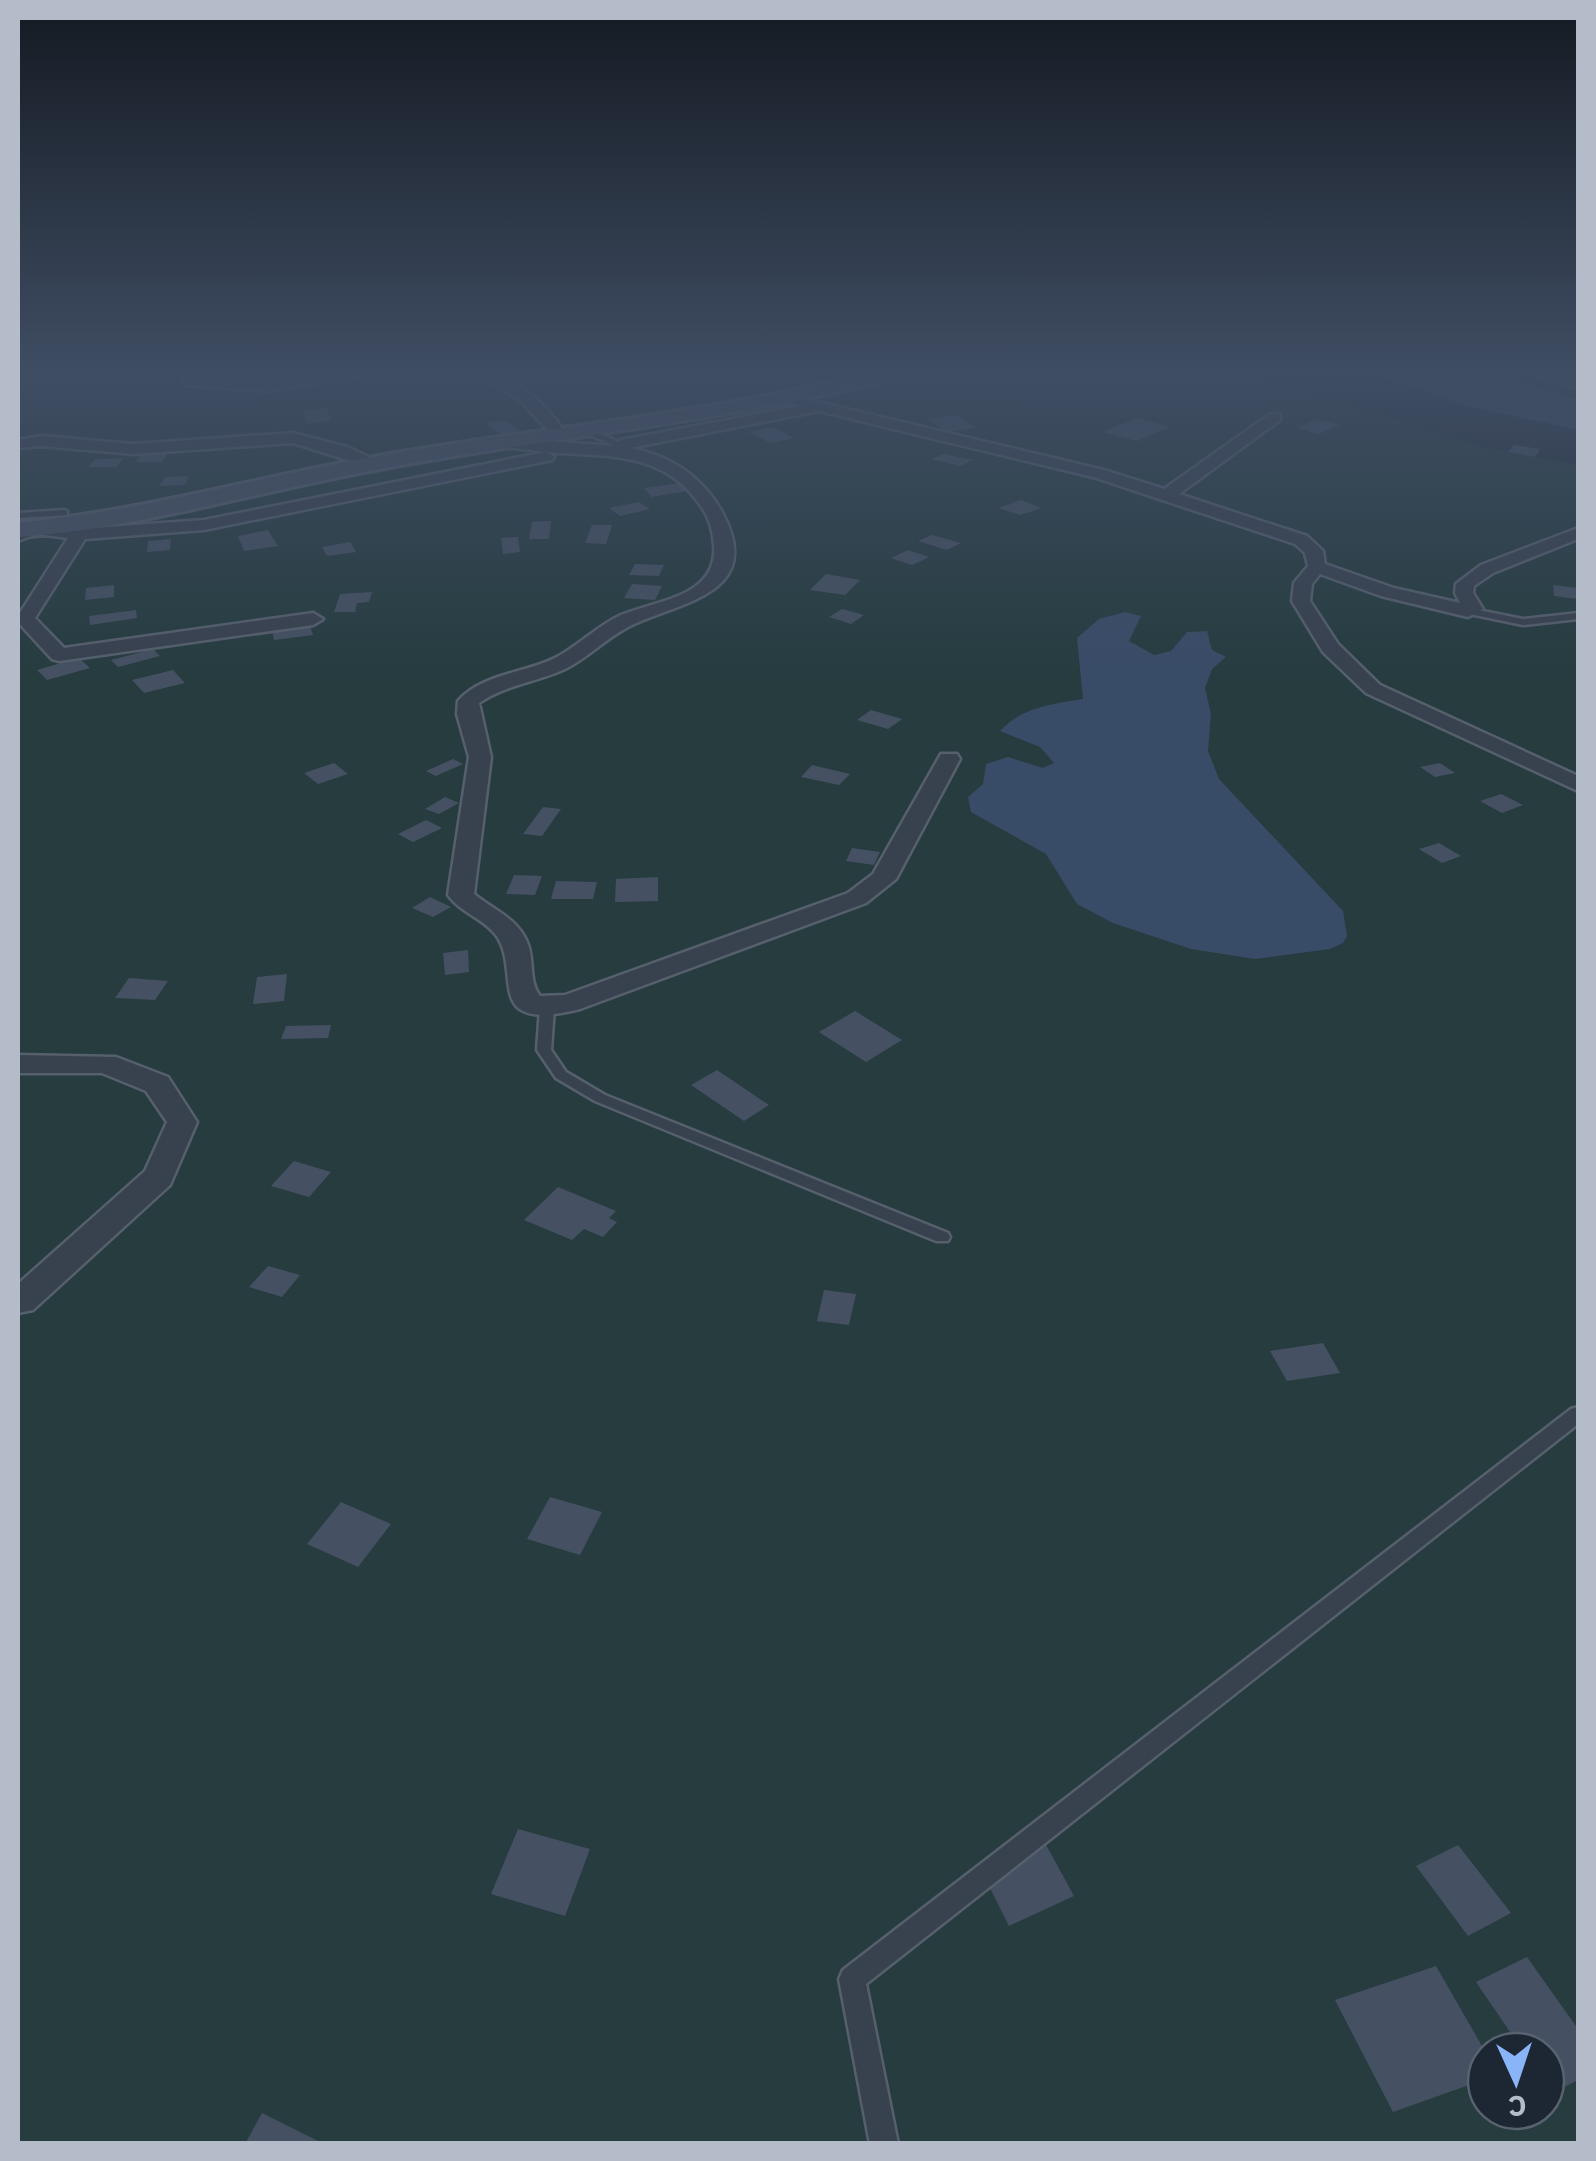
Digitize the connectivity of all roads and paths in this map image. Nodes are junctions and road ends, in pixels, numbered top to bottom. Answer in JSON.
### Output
{"nodes":[{"id":1,"x":318,"y":475,"type":"edge"},
{"id":2,"x":443,"y":475,"type":"edge"},
{"id":3,"x":678,"y":475,"type":"edge"},
{"id":4,"x":1103,"y":475,"type":"edge"},
{"id":5,"x":1195,"y":475,"type":"edge"},
{"id":6,"x":1166,"y":496,"type":"junction"},
{"id":7,"x":64,"y":513,"type":"dead end"},
{"id":8,"x":22,"y":528,"type":"edge"},
{"id":9,"x":79,"y":534,"type":"junction"},
{"id":10,"x":1578,"y":534,"type":"edge"},
{"id":11,"x":1317,"y":567,"type":"junction"},
{"id":12,"x":1468,"y":611,"type":"junction"},
{"id":13,"x":1578,"y":616,"type":"edge"},
{"id":14,"x":313,"y":618,"type":"dead end"},
{"id":15,"x":949,"y":759,"type":"dead end"},
{"id":16,"x":1578,"y":784,"type":"edge"},
{"id":17,"x":547,"y":1008,"type":"junction"},
{"id":18,"x":18,"y":1064,"type":"edge"},
{"id":19,"x":942,"y":1238,"type":"dead end"},
{"id":20,"x":21,"y":1302,"type":"dead end"},
{"id":21,"x":1578,"y":1414,"type":"edge"},
{"id":22,"x":884,"y":2144,"type":"edge"}],
"edges":[{"from":1,"to":8,"type":"main road"},
{"from":2,"to":9,"type":"street"},
{"from":3,"to":17,"type":"street"},
{"from":4,"to":6,"type":"street"},
{"from":5,"to":6,"type":"street"},
{"from":6,"to":11,"type":"street"},
{"from":7,"to":8,"type":"lane"},
{"from":8,"to":9,"type":"street"},
{"from":9,"to":14,"type":"street"},
{"from":10,"to":12,"type":"street"},
{"from":11,"to":12,"type":"street"},
{"from":11,"to":16,"type":"street"},
{"from":12,"to":13,"type":"lane"},
{"from":15,"to":17,"type":"street"},
{"from":17,"to":19,"type":"lane"},
{"from":18,"to":20,"type":"street"},
{"from":21,"to":22,"type":"lane"}]}
